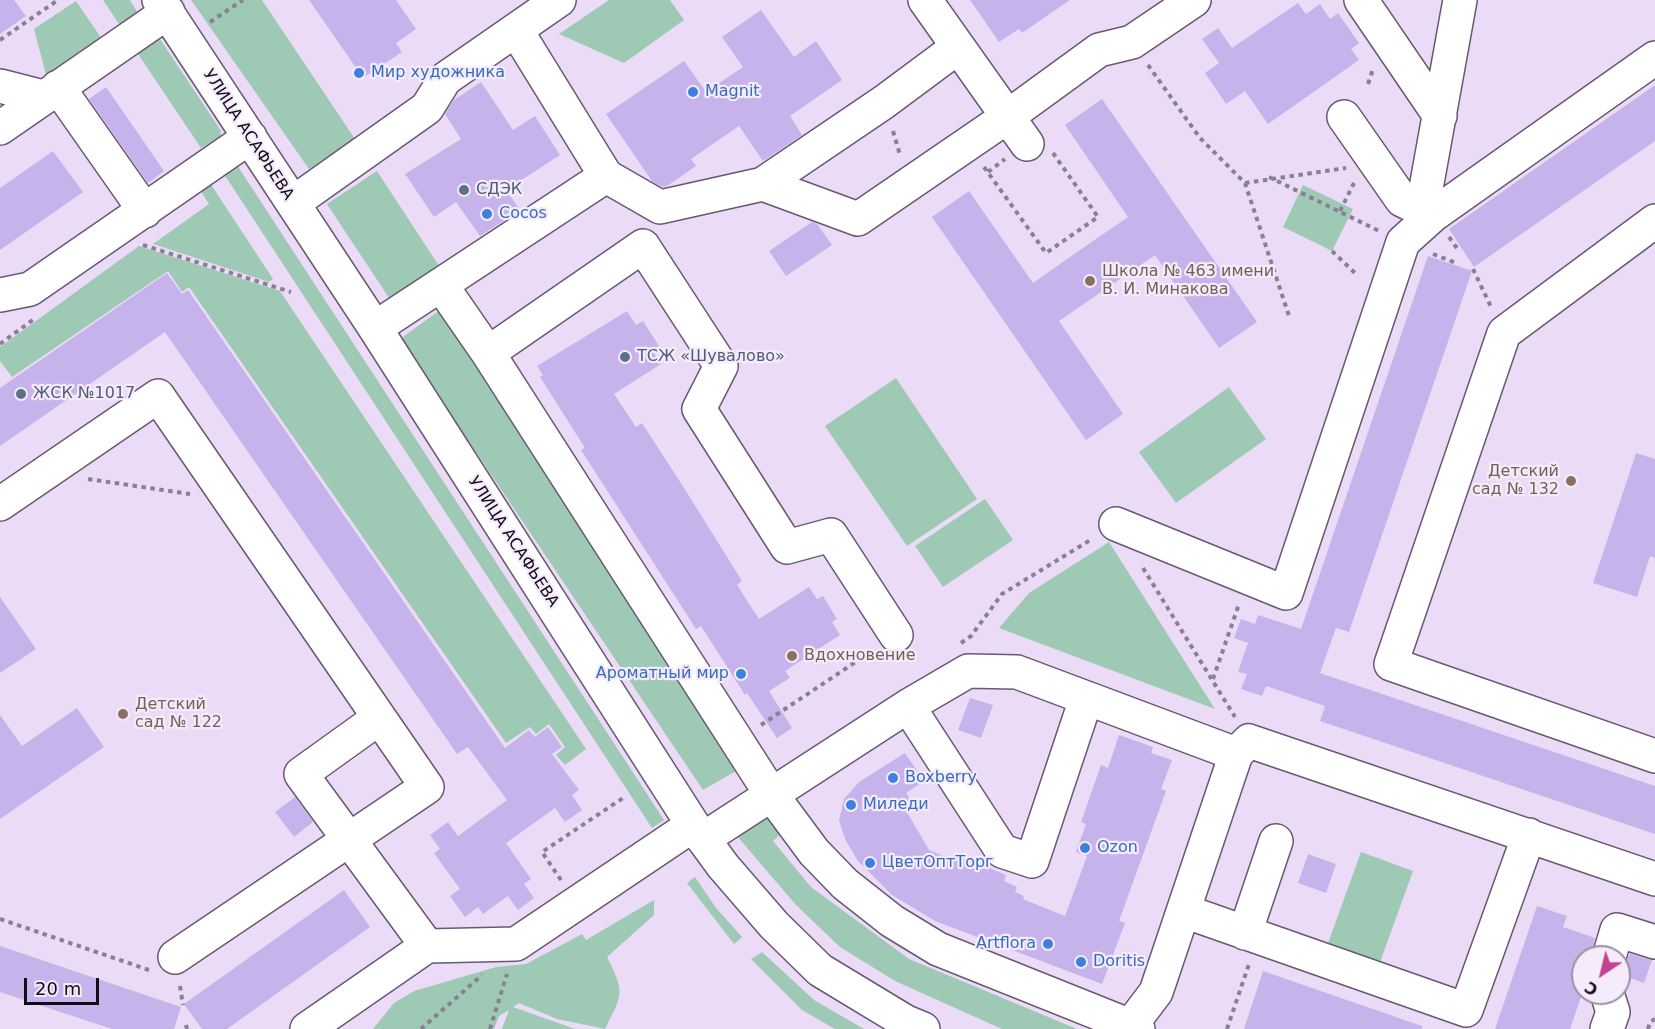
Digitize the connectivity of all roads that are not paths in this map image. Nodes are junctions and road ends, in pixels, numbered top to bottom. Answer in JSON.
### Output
{"nodes":[{"id":1,"x":925,"y":0,"type":"edge"},
{"id":2,"x":1194,"y":0,"type":"edge"},
{"id":3,"x":1361,"y":0,"type":"edge"},
{"id":4,"x":1461,"y":0,"type":"edge"},
{"id":5,"x":164,"y":6,"type":"edge"},
{"id":6,"x":534,"y":11,"type":"edge"},
{"id":7,"x":958,"y":47,"type":"junction"},
{"id":8,"x":1655,"y":58,"type":"edge"},
{"id":9,"x":0,"y":86,"type":"edge"},
{"id":10,"x":51,"y":92,"type":"junction"},
{"id":11,"x":1440,"y":116,"type":"junction"},
{"id":12,"x":1007,"y":117,"type":"junction"},
{"id":13,"x":1344,"y":117,"type":"dead end"},
{"id":14,"x":0,"y":128,"type":"edge"},
{"id":15,"x":250,"y":137,"type":"junction"},
{"id":16,"x":1027,"y":144,"type":"road end"},
{"id":17,"x":606,"y":176,"type":"junction"},
{"id":18,"x":763,"y":184,"type":"junction"},
{"id":19,"x":293,"y":203,"type":"junction"},
{"id":20,"x":145,"y":211,"type":"junction"},
{"id":21,"x":1433,"y":215,"type":"junction"},
{"id":22,"x":1655,"y":222,"type":"edge"},
{"id":23,"x":441,"y":285,"type":"junction"},
{"id":24,"x":0,"y":295,"type":"edge"},
{"id":25,"x":375,"y":328,"type":"junction"},
{"id":26,"x":488,"y":353,"type":"junction"},
{"id":27,"x":0,"y":504,"type":"edge"},
{"id":28,"x":1116,"y":524,"type":"dead end"},
{"id":29,"x":896,"y":635,"type":"road end"},
{"id":30,"x":1086,"y":699,"type":"junction"},
{"id":31,"x":908,"y":706,"type":"junction"},
{"id":32,"x":379,"y":718,"type":"junction"},
{"id":33,"x":1243,"y":748,"type":"junction"},
{"id":34,"x":1655,"y":756,"type":"edge"},
{"id":35,"x":771,"y":794,"type":"junction"},
{"id":36,"x":698,"y":832,"type":"junction"},
{"id":37,"x":1529,"y":835,"type":"junction"},
{"id":38,"x":350,"y":840,"type":"junction"},
{"id":39,"x":1276,"y":841,"type":"dead end"},
{"id":40,"x":1655,"y":879,"type":"edge"},
{"id":41,"x":1184,"y":911,"type":"junction"},
{"id":42,"x":1245,"y":933,"type":"junction"},
{"id":43,"x":1655,"y":942,"type":"edge"},
{"id":44,"x":1613,"y":945,"type":"edge"},
{"id":45,"x":427,"y":946,"type":"junction"},
{"id":46,"x":175,"y":957,"type":"road end"},
{"id":47,"x":1611,"y":1005,"type":"edge"},
{"id":48,"x":1132,"y":1028,"type":"edge"},
{"id":49,"x":307,"y":1029,"type":"edge"},
{"id":50,"x":923,"y":1029,"type":"edge"},
{"id":51,"x":1607,"y":1029,"type":"edge"}],
"edges":[{"from":1,"to":7,"type":"street"},
{"from":2,"to":12,"type":"street"},
{"from":3,"to":11,"type":"street"},
{"from":4,"to":11,"type":"street"},
{"from":5,"to":10,"type":"street"},
{"from":5,"to":15,"type":"street","name":"УЛИЦА АСАФЬЕВА"},
{"from":6,"to":17,"type":"street"},
{"from":6,"to":19,"type":"street"},
{"from":7,"to":12,"type":"street"},
{"from":7,"to":18,"type":"street"},
{"from":8,"to":21,"type":"street"},
{"from":9,"to":10,"type":"street"},
{"from":10,"to":14,"type":"street"},
{"from":10,"to":20,"type":"street"},
{"from":11,"to":21,"type":"street"},
{"from":12,"to":16,"type":"street"},
{"from":12,"to":18,"type":"street"},
{"from":13,"to":21,"type":"street"},
{"from":15,"to":19,"type":"street","name":"УЛИЦА АСАФЬЕВА"},
{"from":15,"to":20,"type":"street"},
{"from":17,"to":18,"type":"street"},
{"from":17,"to":23,"type":"street"},
{"from":19,"to":25,"type":"street","name":"УЛИЦА АСАФЬЕВА"},
{"from":20,"to":24,"type":"street"},
{"from":21,"to":28,"type":"street"},
{"from":22,"to":34,"type":"street"},
{"from":23,"to":25,"type":"street"},
{"from":23,"to":26,"type":"street"},
{"from":25,"to":36,"type":"street","name":"УЛИЦА АСАФЬЕВА"},
{"from":26,"to":29,"type":"street"},
{"from":26,"to":35,"type":"street"},
{"from":27,"to":32,"type":"street"},
{"from":30,"to":31,"type":"street"},
{"from":30,"to":31,"type":"street"},
{"from":30,"to":33,"type":"street"},
{"from":31,"to":35,"type":"street"},
{"from":32,"to":38,"type":"street"},
{"from":32,"to":38,"type":"street"},
{"from":33,"to":37,"type":"street"},
{"from":33,"to":41,"type":"street"},
{"from":35,"to":36,"type":"street"},
{"from":35,"to":48,"type":"street"},
{"from":36,"to":45,"type":"street"},
{"from":36,"to":50,"type":"street","name":"УЛИЦА АСАФЬЕВА"},
{"from":37,"to":40,"type":"street"},
{"from":37,"to":42,"type":"street"},
{"from":38,"to":45,"type":"street"},
{"from":38,"to":46,"type":"street"},
{"from":39,"to":42,"type":"street"},
{"from":41,"to":42,"type":"street"},
{"from":41,"to":48,"type":"street"},
{"from":43,"to":44,"type":"street"},
{"from":45,"to":49,"type":"street"},
{"from":47,"to":51,"type":"street"}]}
